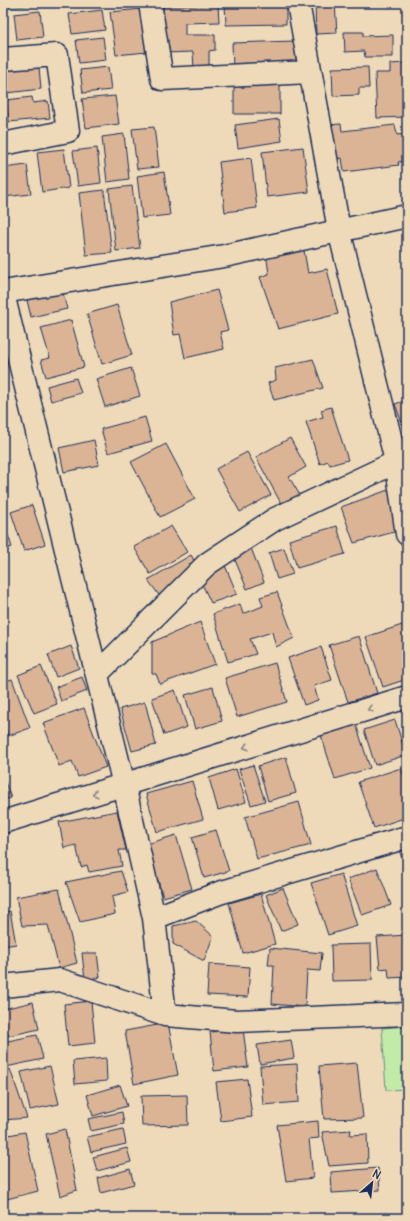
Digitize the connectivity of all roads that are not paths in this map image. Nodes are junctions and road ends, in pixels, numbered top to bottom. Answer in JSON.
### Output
{"nodes":[{"id":1,"x":150,"y":3,"type":"edge"},
{"id":2,"x":298,"y":3,"type":"edge"},
{"id":3,"x":3,"y":59,"type":"edge"},
{"id":4,"x":310,"y":72,"type":"junction"},
{"id":5,"x":3,"y":144,"type":"edge"},
{"id":6,"x":407,"y":216,"type":"edge"},
{"id":7,"x":339,"y":230,"type":"junction"},
{"id":8,"x":3,"y":293,"type":"edge"},
{"id":9,"x":402,"y":459,"type":"edge"},
{"id":10,"x":407,"y":534,"type":"edge"},
{"id":11,"x":97,"y":674,"type":"junction"},
{"id":12,"x":407,"y":697,"type":"edge"},
{"id":13,"x":124,"y":785,"type":"junction"},
{"id":14,"x":3,"y":822,"type":"edge"},
{"id":15,"x":407,"y":837,"type":"edge"},
{"id":16,"x":154,"y":918,"type":"junction"},
{"id":17,"x":3,"y":986,"type":"edge"},
{"id":18,"x":165,"y":1014,"type":"junction"},
{"id":19,"x":407,"y":1014,"type":"edge"}],
"edges":[{"from":1,"to":4,"type":"street"},
{"from":2,"to":4,"type":"street"},
{"from":3,"to":5,"type":"street"},
{"from":4,"to":7,"type":"street"},
{"from":6,"to":7,"type":"street"},
{"from":7,"to":8,"type":"street"},
{"from":7,"to":9,"type":"street"},
{"from":8,"to":11,"type":"street"},
{"from":9,"to":10,"type":"street"},
{"from":9,"to":11,"type":"street"},
{"from":11,"to":13,"type":"street"},
{"from":12,"to":13,"type":"street","one_way":true},
{"from":13,"to":14,"type":"street","one_way":true},
{"from":13,"to":16,"type":"street"},
{"from":15,"to":16,"type":"street"},
{"from":16,"to":18,"type":"street"},
{"from":17,"to":18,"type":"street"},
{"from":18,"to":19,"type":"street"}]}
